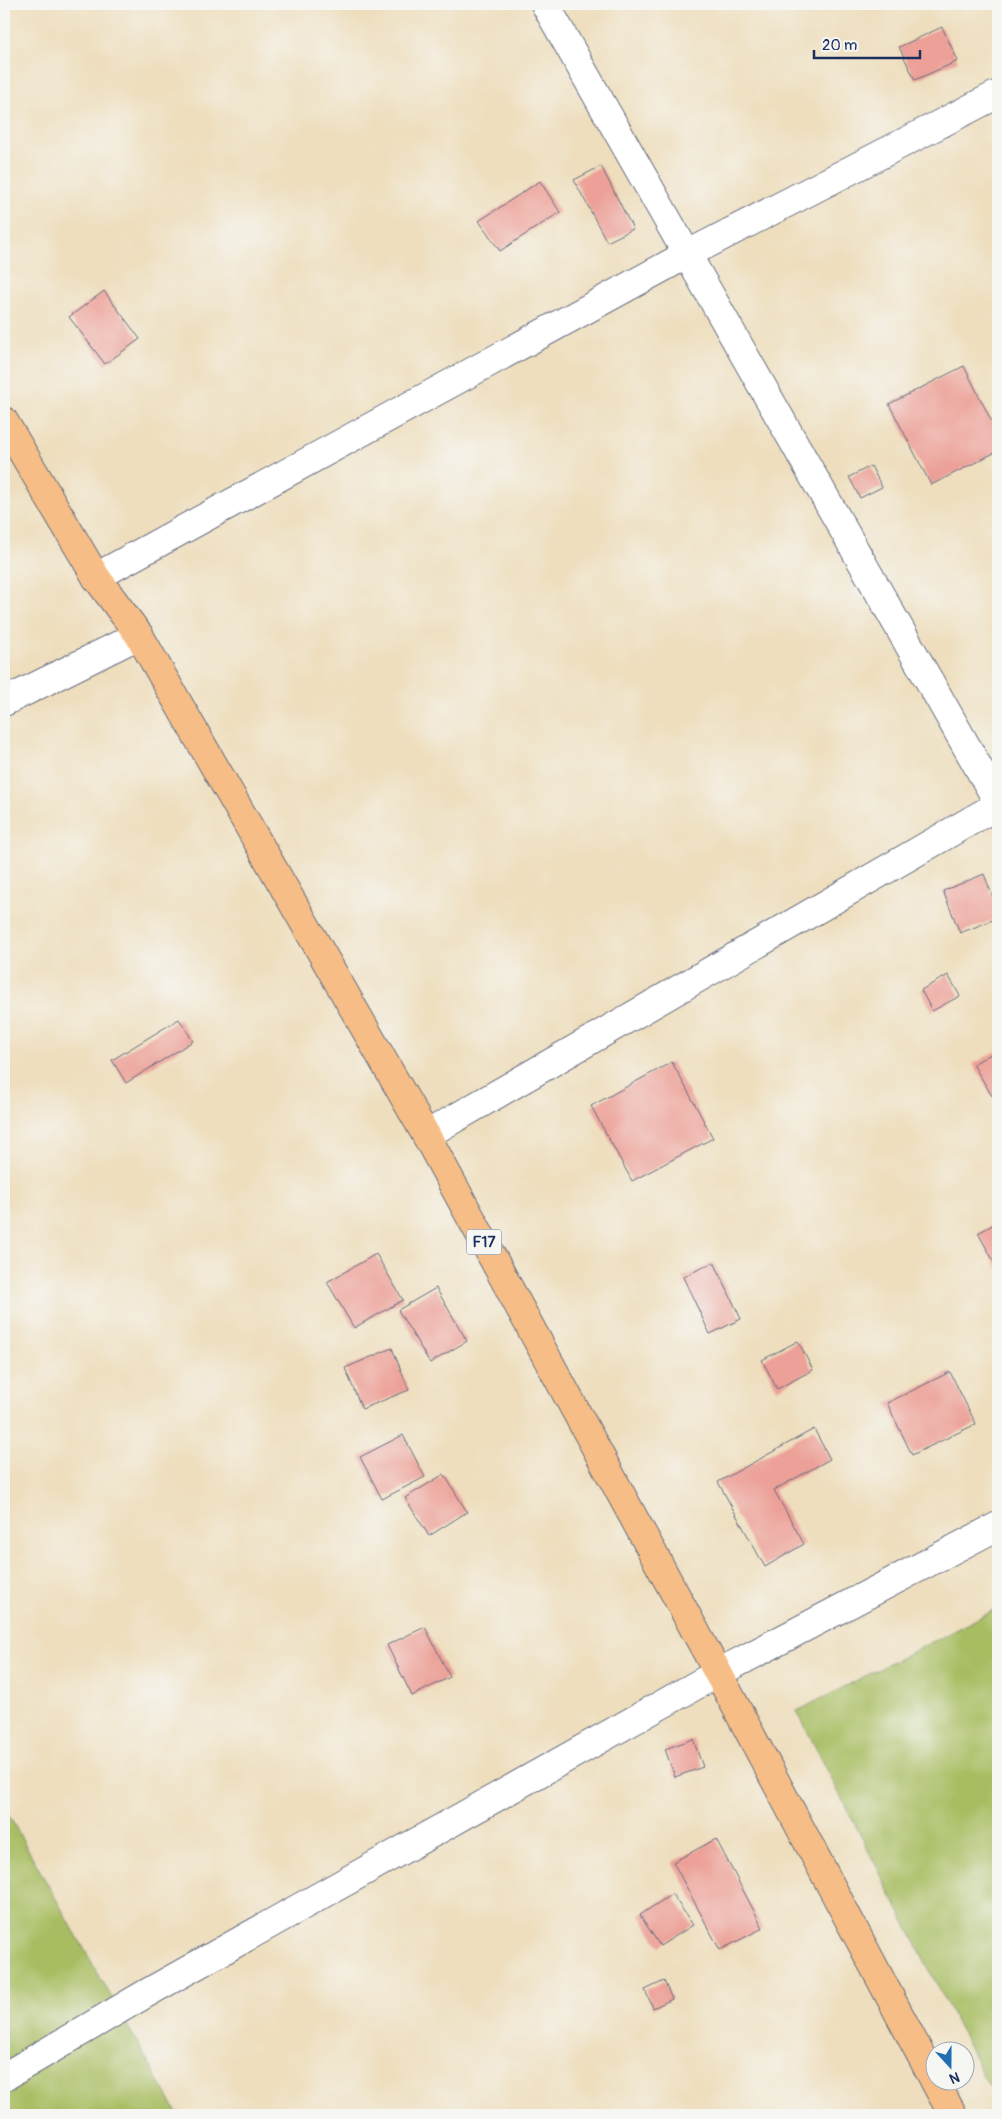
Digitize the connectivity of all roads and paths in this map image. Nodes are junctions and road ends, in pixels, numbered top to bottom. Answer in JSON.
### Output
{"nodes":[{"id":1,"x":545,"y":4,"type":"edge"},
{"id":2,"x":998,"y":94,"type":"edge"},
{"id":3,"x":686,"y":255,"type":"junction"},
{"id":4,"x":4,"y":421,"type":"edge"},
{"id":5,"x":96,"y":577,"type":"junction"},
{"id":6,"x":139,"y":636,"type":"junction"},
{"id":7,"x":4,"y":702,"type":"edge"},
{"id":8,"x":998,"y":803,"type":"edge"},
{"id":9,"x":426,"y":1135,"type":"junction"},
{"id":10,"x":998,"y":1526,"type":"edge"},
{"id":11,"x":718,"y":1673,"type":"junction"},
{"id":12,"x":924,"y":2060,"type":"edge"},
{"id":13,"x":4,"y":2077,"type":"edge"},
{"id":14,"x":941,"y":2092,"type":"edge"},
{"id":15,"x":953,"y":2115,"type":"edge"}],
"edges":[{"from":1,"to":3,"type":"street"},
{"from":2,"to":3,"type":"street"},
{"from":3,"to":5,"type":"street"},
{"from":3,"to":8,"type":"street"},
{"from":4,"to":5,"type":"highway","number":"F17"},
{"from":5,"to":6,"type":"highway","number":"F17"},
{"from":6,"to":7,"type":"street"},
{"from":6,"to":9,"type":"highway","number":"F17"},
{"from":8,"to":9,"type":"street"},
{"from":9,"to":11,"type":"highway","number":"F17"},
{"from":10,"to":11,"type":"street"},
{"from":11,"to":12,"type":"highway","number":"F17"},
{"from":11,"to":13,"type":"street"},
{"from":14,"to":15,"type":"highway","number":"F17"}]}
